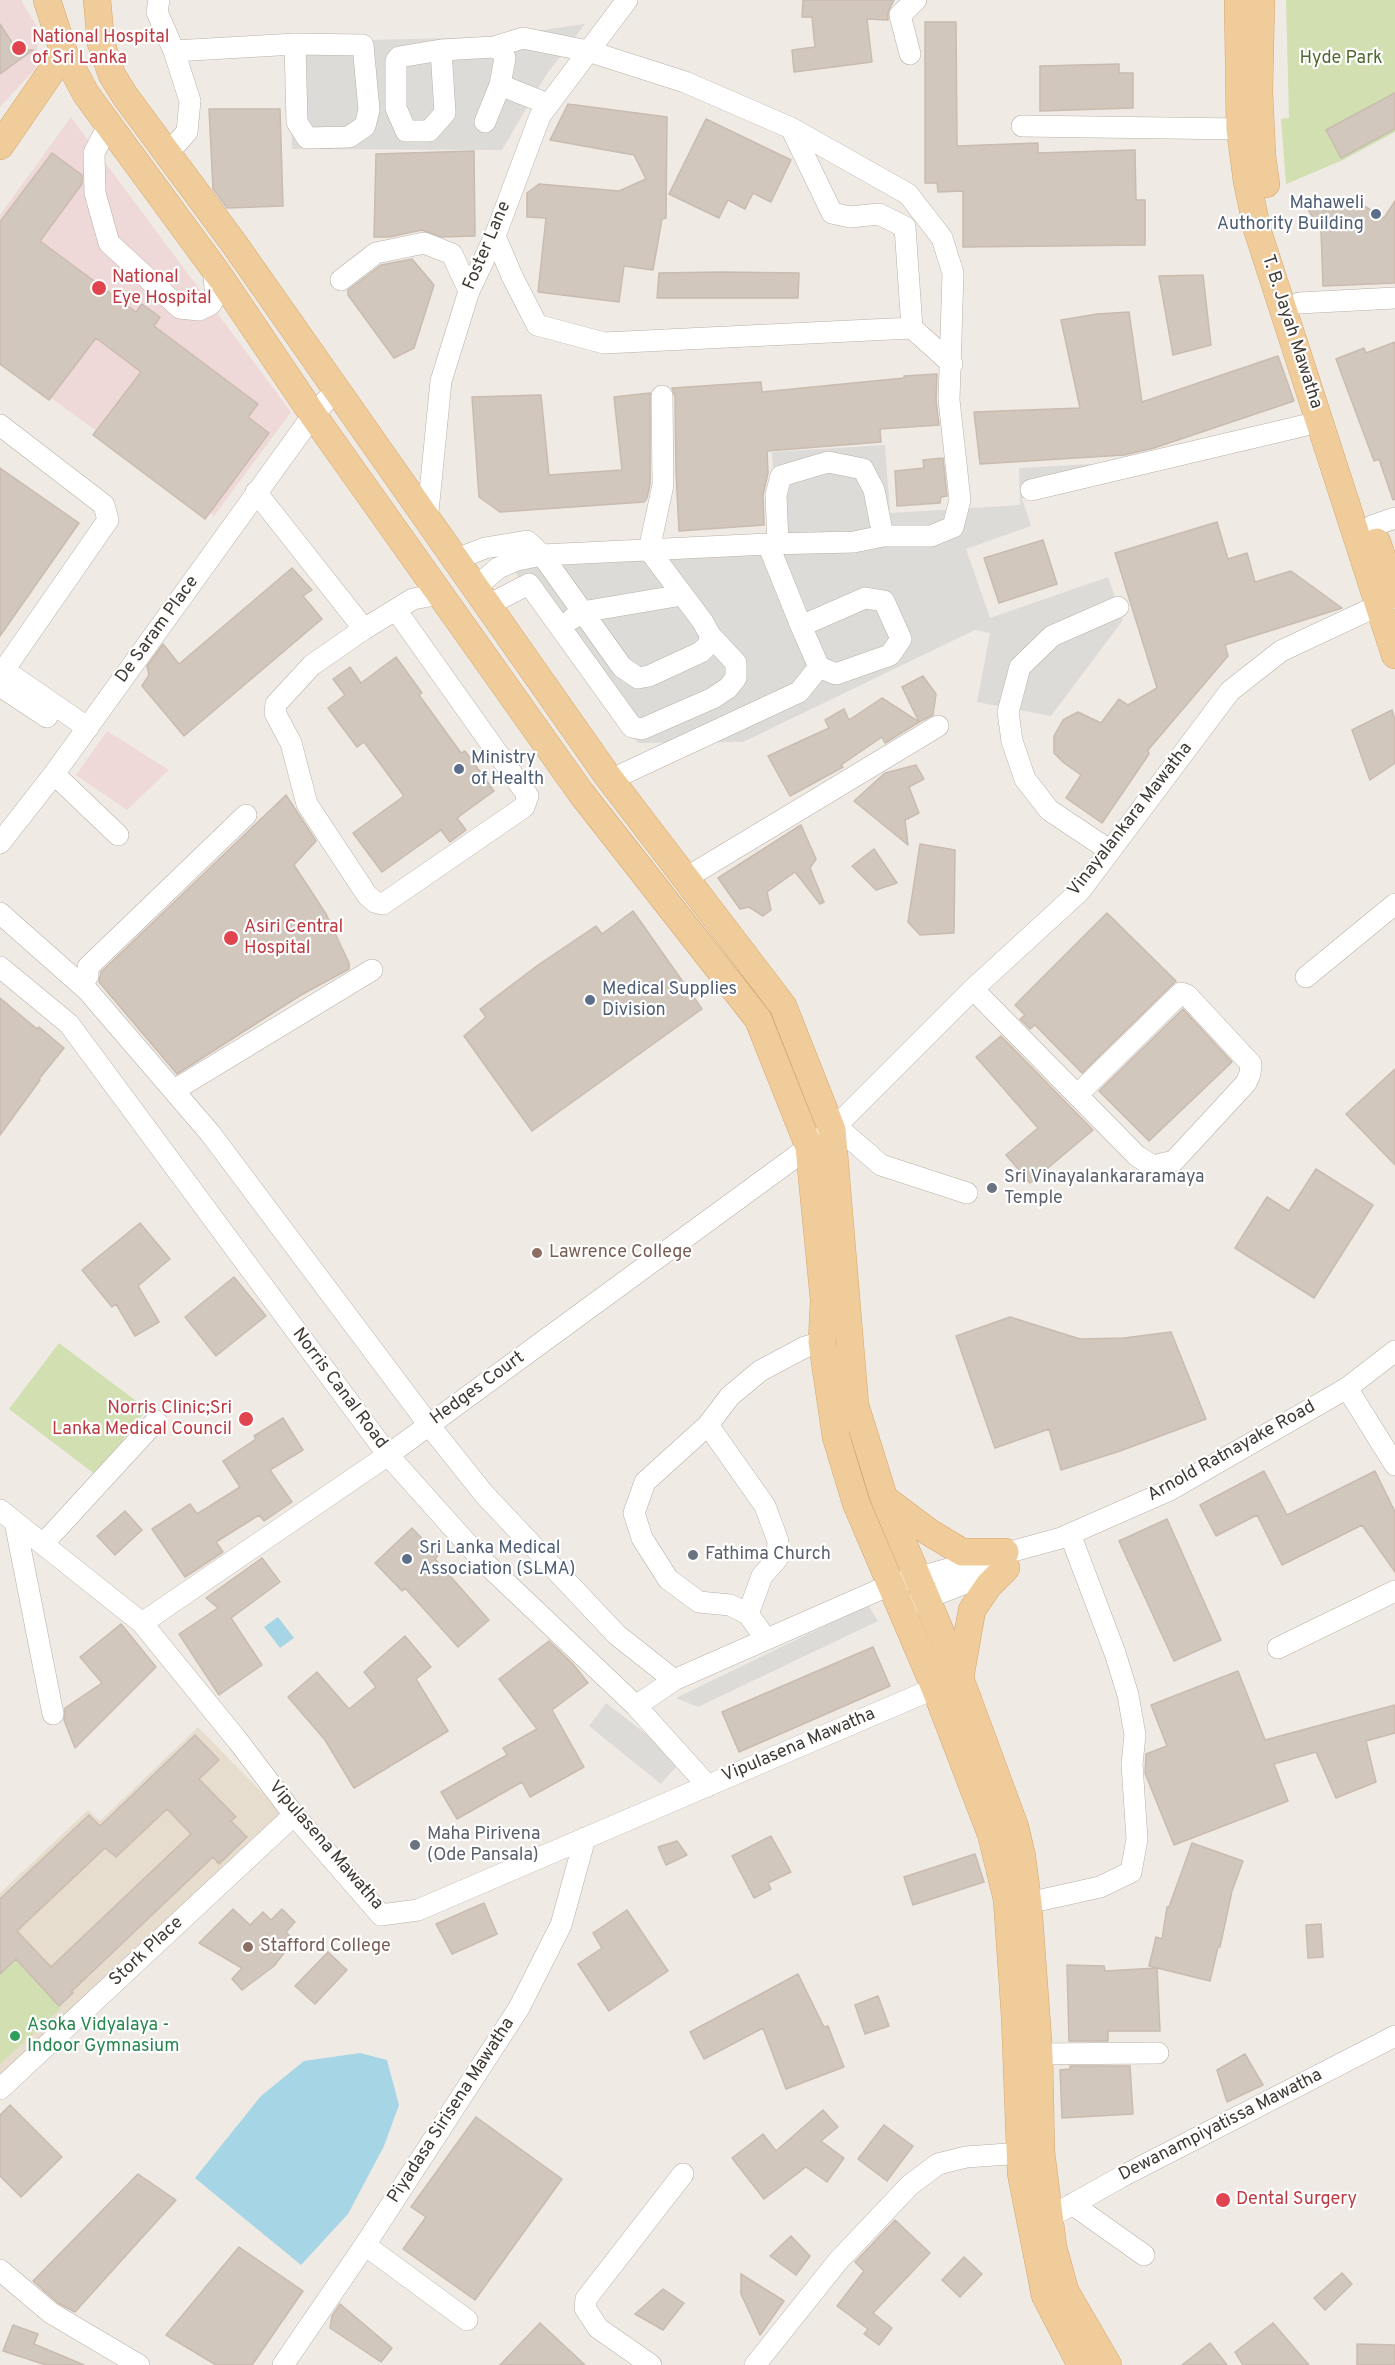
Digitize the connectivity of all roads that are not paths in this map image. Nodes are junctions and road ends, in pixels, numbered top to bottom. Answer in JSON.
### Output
{"nodes":[{"id":1,"x":47,"y":0,"type":"edge"},
{"id":2,"x":159,"y":0,"type":"edge"},
{"id":3,"x":627,"y":0,"type":"edge"},
{"id":4,"x":916,"y":0,"type":"edge"},
{"id":5,"x":1238,"y":0,"type":"edge"},
{"id":6,"x":1260,"y":0,"type":"edge"},
{"id":7,"x":102,"y":7,"type":"edge"},
{"id":8,"x":296,"y":44,"type":"junction"},
{"id":9,"x":494,"y":48,"type":"junction"},
{"id":10,"x":441,"y":50,"type":"dead end"},
{"id":11,"x":174,"y":51,"type":"junction"},
{"id":12,"x":588,"y":51,"type":"junction"},
{"id":13,"x":64,"y":52,"type":"junction"},
{"id":14,"x":910,"y":54,"type":"dead end"},
{"id":15,"x":500,"y":85,"type":"junction"},
{"id":16,"x":548,"y":104,"type":"junction"},
{"id":17,"x":485,"y":122,"type":"dead end"},
{"id":18,"x":109,"y":124,"type":"junction"},
{"id":19,"x":1022,"y":126,"type":"dead end"},
{"id":20,"x":791,"y":128,"type":"junction"},
{"id":21,"x":1240,"y":129,"type":"junction"},
{"id":22,"x":0,"y":146,"type":"edge"},
{"id":23,"x":167,"y":154,"type":"junction"},
{"id":24,"x":495,"y":236,"type":"junction"},
{"id":25,"x":218,"y":274,"type":"junction"},
{"id":26,"x":340,"y":280,"type":"dead end"},
{"id":27,"x":469,"y":291,"type":"junction"},
{"id":28,"x":1395,"y":298,"type":"edge"},
{"id":29,"x":1299,"y":303,"type":"junction"},
{"id":30,"x":912,"y":328,"type":"junction"},
{"id":31,"x":952,"y":364,"type":"junction"},
{"id":32,"x":336,"y":390,"type":"junction"},
{"id":33,"x":662,"y":396,"type":"dead end"},
{"id":34,"x":313,"y":415,"type":"junction"},
{"id":35,"x":1319,"y":422,"type":"junction"},
{"id":36,"x":0,"y":424,"type":"edge"},
{"id":37,"x":1031,"y":490,"type":"dead end"},
{"id":38,"x":256,"y":492,"type":"junction"},
{"id":39,"x":427,"y":522,"type":"junction"},
{"id":40,"x":1384,"y":522,"type":"edge"},
{"id":41,"x":883,"y":536,"type":"junction"},
{"id":42,"x":773,"y":544,"type":"junction"},
{"id":43,"x":649,"y":550,"type":"junction"},
{"id":44,"x":542,"y":555,"type":"junction"},
{"id":45,"x":454,"y":560,"type":"junction"},
{"id":46,"x":440,"y":594,"type":"junction"},
{"id":47,"x":682,"y":595,"type":"junction"},
{"id":48,"x":480,"y":598,"type":"junction"},
{"id":49,"x":1389,"y":599,"type":"edge"},
{"id":50,"x":1118,"y":607,"type":"dead end"},
{"id":51,"x":396,"y":610,"type":"junction"},
{"id":52,"x":582,"y":612,"type":"junction"},
{"id":53,"x":801,"y":626,"type":"junction"},
{"id":54,"x":560,"y":628,"type":"junction"},
{"id":55,"x":364,"y":629,"type":"junction"},
{"id":56,"x":710,"y":635,"type":"junction"},
{"id":57,"x":1395,"y":655,"type":"edge"},
{"id":58,"x":819,"y":667,"type":"junction"},
{"id":59,"x":0,"y":686,"type":"edge"},
{"id":60,"x":938,"y":726,"type":"dead end"},
{"id":61,"x":84,"y":733,"type":"junction"},
{"id":62,"x":54,"y":774,"type":"junction"},
{"id":63,"x":610,"y":780,"type":"junction"},
{"id":64,"x":246,"y":815,"type":"dead end"},
{"id":65,"x":118,"y":835,"type":"dead end"},
{"id":66,"x":0,"y":843,"type":"edge"},
{"id":67,"x":1109,"y":850,"type":"junction"},
{"id":68,"x":686,"y":878,"type":"junction"},
{"id":69,"x":1395,"y":904,"type":"edge"},
{"id":70,"x":0,"y":913,"type":"edge"},
{"id":71,"x":36,"y":944,"type":"junction"},
{"id":72,"x":0,"y":967,"type":"edge"},
{"id":73,"x":372,"y":970,"type":"dead end"},
{"id":74,"x":88,"y":976,"type":"junction"},
{"id":75,"x":1306,"y":976,"type":"dead end"},
{"id":76,"x":973,"y":989,"type":"junction"},
{"id":77,"x":181,"y":1086,"type":"junction"},
{"id":78,"x":1077,"y":1095,"type":"junction"},
{"id":79,"x":834,"y":1128,"type":"junction"},
{"id":80,"x":210,"y":1133,"type":"junction"},
{"id":81,"x":809,"y":1147,"type":"junction"},
{"id":82,"x":967,"y":1193,"type":"dead end"},
{"id":83,"x":822,"y":1342,"type":"junction"},
{"id":84,"x":1395,"y":1351,"type":"edge"},
{"id":85,"x":1347,"y":1388,"type":"junction"},
{"id":86,"x":156,"y":1422,"type":"dead end"},
{"id":87,"x":429,"y":1425,"type":"junction"},
{"id":88,"x":708,"y":1425,"type":"junction"},
{"id":89,"x":388,"y":1455,"type":"junction"},
{"id":90,"x":1395,"y":1465,"type":"edge"},
{"id":91,"x":885,"y":1498,"type":"junction"},
{"id":92,"x":8,"y":1516,"type":"edge"},
{"id":93,"x":1065,"y":1536,"type":"junction"},
{"id":94,"x":43,"y":1544,"type":"junction"},
{"id":95,"x":1006,"y":1560,"type":"junction"},
{"id":96,"x":922,"y":1587,"type":"junction"},
{"id":97,"x":1395,"y":1591,"type":"edge"},
{"id":98,"x":895,"y":1597,"type":"junction"},
{"id":99,"x":748,"y":1614,"type":"junction"},
{"id":100,"x":142,"y":1623,"type":"junction"},
{"id":101,"x":766,"y":1639,"type":"junction"},
{"id":102,"x":1278,"y":1648,"type":"dead end"},
{"id":103,"x":960,"y":1678,"type":"junction"},
{"id":104,"x":674,"y":1680,"type":"junction"},
{"id":105,"x":935,"y":1688,"type":"junction"},
{"id":106,"x":636,"y":1707,"type":"junction"},
{"id":107,"x":53,"y":1714,"type":"dead end"},
{"id":108,"x":708,"y":1786,"type":"junction"},
{"id":109,"x":294,"y":1815,"type":"junction"},
{"id":110,"x":585,"y":1838,"type":"junction"},
{"id":111,"x":1028,"y":1904,"type":"junction"},
{"id":112,"x":1395,"y":2036,"type":"edge"},
{"id":113,"x":1158,"y":2053,"type":"dead end"},
{"id":114,"x":1039,"y":2054,"type":"junction"},
{"id":115,"x":0,"y":2089,"type":"edge"},
{"id":116,"x":1030,"y":2152,"type":"junction"},
{"id":117,"x":683,"y":2174,"type":"dead end"},
{"id":118,"x":1072,"y":2204,"type":"junction"},
{"id":119,"x":1048,"y":2218,"type":"junction"},
{"id":120,"x":365,"y":2245,"type":"junction"},
{"id":121,"x":1144,"y":2254,"type":"dead end"},
{"id":122,"x":0,"y":2270,"type":"edge"},
{"id":123,"x":467,"y":2320,"type":"dead end"},
{"id":124,"x":140,"y":2365,"type":"edge"},
{"id":125,"x":283,"y":2365,"type":"edge"},
{"id":126,"x":651,"y":2365,"type":"edge"},
{"id":127,"x":755,"y":2365,"type":"edge"},
{"id":128,"x":1081,"y":2365,"type":"edge"},
{"id":129,"x":1108,"y":2365,"type":"edge"}],
"edges":[{"from":1,"to":13,"type":"main road"},
{"from":2,"to":11,"type":"street"},
{"from":3,"to":12,"type":"street","name":"Foster Lane"},
{"from":4,"to":14,"type":"street"},
{"from":5,"to":21,"type":"main road","name":"T. B. Jayah Mawatha"},
{"from":6,"to":29,"type":"main road","name":"T. B. Jayah Mawatha"},
{"from":7,"to":23,"type":"main road"},
{"from":8,"to":8,"type":"street"},
{"from":8,"to":11,"type":"street"},
{"from":9,"to":10,"type":"street"},
{"from":9,"to":12,"type":"street"},
{"from":9,"to":15,"type":"street"},
{"from":11,"to":23,"type":"street"},
{"from":12,"to":16,"type":"street","name":"Foster Lane"},
{"from":12,"to":20,"type":"street"},
{"from":13,"to":18,"type":"main road"},
{"from":13,"to":22,"type":"main road"},
{"from":15,"to":16,"type":"street"},
{"from":15,"to":17,"type":"street"},
{"from":16,"to":24,"type":"street","name":"Foster Lane"},
{"from":18,"to":25,"type":"main road"},
{"from":18,"to":25,"type":"street"},
{"from":19,"to":21,"type":"street"},
{"from":20,"to":30,"type":"street"},
{"from":20,"to":31,"type":"street"},
{"from":21,"to":35,"type":"main road","name":"T. B. Jayah Mawatha"},
{"from":23,"to":32,"type":"main road"},
{"from":24,"to":27,"type":"street","name":"Foster Lane"},
{"from":24,"to":30,"type":"street"},
{"from":25,"to":34,"type":"main road"},
{"from":26,"to":27,"type":"street"},
{"from":27,"to":39,"type":"street","name":"Foster Lane"},
{"from":28,"to":29,"type":"street"},
{"from":29,"to":40,"type":"main road","name":"T. B. Jayah Mawatha"},
{"from":30,"to":31,"type":"street"},
{"from":31,"to":41,"type":"street"},
{"from":32,"to":34,"type":"street","name":"De Saram Place"},
{"from":32,"to":39,"type":"main road"},
{"from":33,"to":43,"type":"street"},
{"from":34,"to":38,"type":"street","name":"De Saram Place"},
{"from":34,"to":46,"type":"main road"},
{"from":35,"to":37,"type":"street"},
{"from":35,"to":49,"type":"main road","name":"T. B. Jayah Mawatha"},
{"from":36,"to":61,"type":"street"},
{"from":38,"to":55,"type":"street"},
{"from":38,"to":61,"type":"street","name":"De Saram Place"},
{"from":39,"to":45,"type":"main road"},
{"from":40,"to":49,"type":"main road","name":"T. B. Jayah Mawatha"},
{"from":41,"to":42,"type":"street"},
{"from":41,"to":42,"type":"street"},
{"from":42,"to":43,"type":"street"},
{"from":42,"to":53,"type":"street"},
{"from":43,"to":44,"type":"street"},
{"from":43,"to":47,"type":"street"},
{"from":44,"to":45,"type":"street"},
{"from":44,"to":48,"type":"street"},
{"from":44,"to":52,"type":"street"},
{"from":45,"to":48,"type":"main road"},
{"from":46,"to":51,"type":"street"},
{"from":46,"to":81,"type":"main road"},
{"from":47,"to":52,"type":"street"},
{"from":47,"to":56,"type":"street"},
{"from":48,"to":54,"type":"street"},
{"from":48,"to":63,"type":"main road"},
{"from":49,"to":57,"type":"main road","name":"T. B. Jayah Mawatha"},
{"from":49,"to":67,"type":"street","name":"Vinayalankara Mawatha"},
{"from":50,"to":67,"type":"street"},
{"from":51,"to":55,"type":"street"},
{"from":51,"to":55,"type":"street"},
{"from":52,"to":54,"type":"street"},
{"from":52,"to":56,"type":"street"},
{"from":53,"to":58,"type":"street"},
{"from":53,"to":58,"type":"street"},
{"from":54,"to":56,"type":"street"},
{"from":58,"to":63,"type":"street"},
{"from":59,"to":61,"type":"street"},
{"from":60,"to":68,"type":"street"},
{"from":61,"to":62,"type":"street","name":"De Saram Place"},
{"from":62,"to":65,"type":"street"},
{"from":62,"to":66,"type":"street","name":"De Saram Place"},
{"from":63,"to":68,"type":"main road"},
{"from":64,"to":74,"type":"street"},
{"from":67,"to":76,"type":"street","name":"Vinayalankara Mawatha"},
{"from":68,"to":79,"type":"main road"},
{"from":69,"to":75,"type":"street"},
{"from":70,"to":71,"type":"street"},
{"from":71,"to":74,"type":"street"},
{"from":71,"to":80,"type":"street"},
{"from":72,"to":89,"type":"street","name":"Norris Canal Road"},
{"from":73,"to":77,"type":"street"},
{"from":74,"to":77,"type":"street"},
{"from":76,"to":78,"type":"street"},
{"from":76,"to":79,"type":"street","name":"Vinayalankara Mawatha"},
{"from":77,"to":80,"type":"street"},
{"from":78,"to":78,"type":"street"},
{"from":79,"to":81,"type":"street","name":"Vinayalankara Mawatha"},
{"from":79,"to":82,"type":"street"},
{"from":79,"to":91,"type":"main road"},
{"from":80,"to":87,"type":"street"},
{"from":81,"to":83,"type":"main road"},
{"from":81,"to":87,"type":"street","name":"Hedges Court"},
{"from":83,"to":88,"type":"street"},
{"from":83,"to":98,"type":"main road"},
{"from":84,"to":85,"type":"street","name":"Arnold Ratnayake Road"},
{"from":85,"to":90,"type":"street"},
{"from":85,"to":93,"type":"street","name":"Arnold Ratnayake Road"},
{"from":86,"to":94,"type":"street"},
{"from":87,"to":89,"type":"street","name":"Hedges Court"},
{"from":87,"to":104,"type":"street"},
{"from":88,"to":99,"type":"street"},
{"from":88,"to":99,"type":"street"},
{"from":89,"to":100,"type":"street","name":"Hedges Court"},
{"from":89,"to":106,"type":"street","name":"Norris Canal Road"},
{"from":91,"to":95,"type":"main road"},
{"from":91,"to":96,"type":"main road"},
{"from":92,"to":94,"type":"street","name":"Vipulasena Mawatha"},
{"from":92,"to":107,"type":"street"},
{"from":93,"to":95,"type":"street","name":"Arnold Ratnayake Road"},
{"from":93,"to":111,"type":"street"},
{"from":94,"to":100,"type":"street","name":"Vipulasena Mawatha"},
{"from":95,"to":96,"type":"street","name":"Arnold Ratnayake Road"},
{"from":95,"to":103,"type":"main road"},
{"from":96,"to":98,"type":"street","name":"Arnold Ratnayake Road"},
{"from":96,"to":103,"type":"main road"},
{"from":97,"to":102,"type":"street"},
{"from":98,"to":101,"type":"street","name":"Arnold Ratnayake Road"},
{"from":98,"to":105,"type":"main road"},
{"from":99,"to":101,"type":"street"},
{"from":100,"to":109,"type":"street","name":"Vipulasena Mawatha"},
{"from":101,"to":104,"type":"street","name":"Arnold Ratnayake Road"},
{"from":103,"to":105,"type":"street","name":"Vipulasena Mawatha"},
{"from":103,"to":111,"type":"main road"},
{"from":104,"to":106,"type":"street","name":"Arnold Ratnayake Road"},
{"from":105,"to":108,"type":"street","name":"Vipulasena Mawatha"},
{"from":105,"to":116,"type":"main road"},
{"from":106,"to":108,"type":"street","name":"Norris Canal Road"},
{"from":108,"to":110,"type":"street","name":"Vipulasena Mawatha"},
{"from":109,"to":110,"type":"street","name":"Vipulasena Mawatha"},
{"from":109,"to":115,"type":"street","name":"Stork Place"},
{"from":110,"to":120,"type":"street","name":"Piyadasa Sirisena Mawatha"},
{"from":111,"to":114,"type":"main road"},
{"from":112,"to":118,"type":"street","name":"Dewanampiyatissa Mawatha"},
{"from":113,"to":114,"type":"street"},
{"from":114,"to":116,"type":"main road"},
{"from":116,"to":119,"type":"main road"},
{"from":116,"to":127,"type":"street"},
{"from":116,"to":128,"type":"main road"},
{"from":117,"to":126,"type":"street"},
{"from":118,"to":119,"type":"street","name":"Dewanampiyatissa Mawatha"},
{"from":118,"to":121,"type":"street"},
{"from":119,"to":129,"type":"main road"},
{"from":120,"to":123,"type":"street"},
{"from":120,"to":125,"type":"street","name":"Piyadasa Sirisena Mawatha"},
{"from":122,"to":124,"type":"street"}]}
